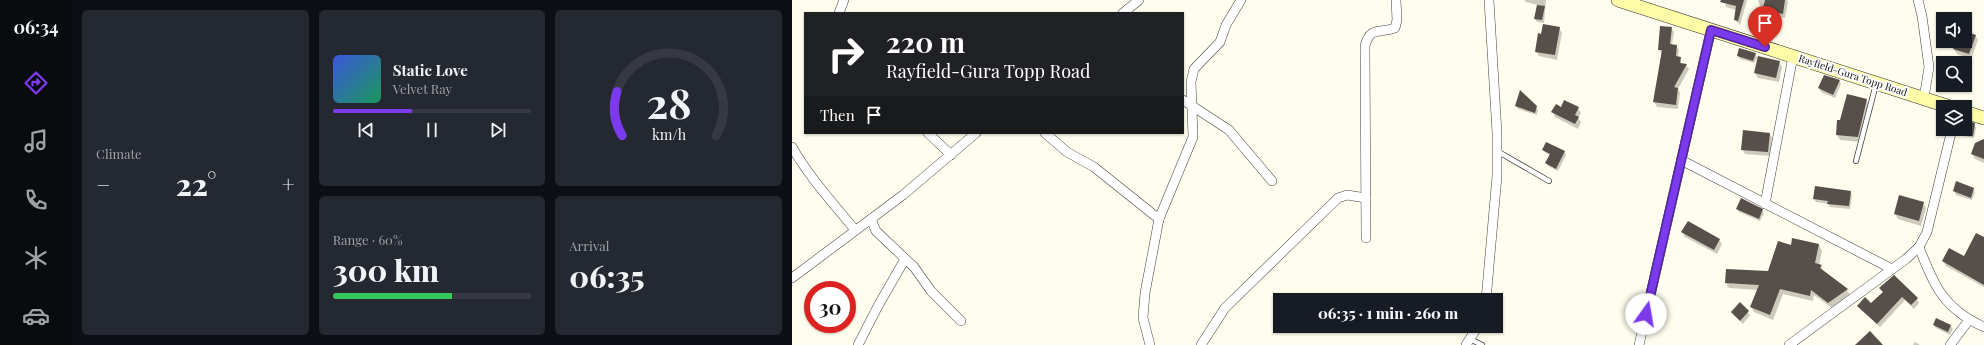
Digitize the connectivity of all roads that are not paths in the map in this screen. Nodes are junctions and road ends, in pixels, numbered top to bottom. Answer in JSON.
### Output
{"nodes":[{"id":1,"x":844,"y":0,"type":"edge"},
{"id":2,"x":1139,"y":0,"type":"edge"},
{"id":3,"x":1241,"y":0,"type":"edge"},
{"id":4,"x":1396,"y":0,"type":"edge"},
{"id":5,"x":1489,"y":0,"type":"edge"},
{"id":6,"x":1618,"y":0,"type":"edge"},
{"id":7,"x":1918,"y":0,"type":"edge"},
{"id":8,"x":839,"y":12,"type":"edge"},
{"id":9,"x":1124,"y":12,"type":"edge"},
{"id":10,"x":1711,"y":30,"type":"junction"},
{"id":11,"x":1792,"y":56,"type":"junction"},
{"id":12,"x":1876,"y":83,"type":"junction"},
{"id":13,"x":1924,"y":98,"type":"junction"},
{"id":14,"x":1184,"y":101,"type":"edge"},
{"id":15,"x":1936,"y":102,"type":"edge"},
{"id":16,"x":1192,"y":106,"type":"junction"},
{"id":17,"x":1972,"y":114,"type":"edge"},
{"id":18,"x":1984,"y":118,"type":"edge"},
{"id":19,"x":929,"y":134,"type":"edge"},
{"id":20,"x":975,"y":134,"type":"edge"},
{"id":21,"x":1046,"y":134,"type":"edge"},
{"id":22,"x":1950,"y":136,"type":"edge"},
{"id":23,"x":792,"y":147,"type":"edge"},
{"id":24,"x":1497,"y":151,"type":"junction"},
{"id":25,"x":950,"y":155,"type":"junction"},
{"id":26,"x":1681,"y":160,"type":"junction"},
{"id":27,"x":1856,"y":162,"type":"dead end"},
{"id":28,"x":1272,"y":181,"type":"dead end"},
{"id":29,"x":1550,"y":181,"type":"dead end"},
{"id":30,"x":1366,"y":198,"type":"junction"},
{"id":31,"x":1765,"y":204,"type":"junction"},
{"id":32,"x":871,"y":219,"type":"junction"},
{"id":33,"x":1159,"y":219,"type":"junction"},
{"id":34,"x":856,"y":230,"type":"junction"},
{"id":35,"x":1366,"y":238,"type":"dead end"},
{"id":36,"x":1919,"y":247,"type":"junction"},
{"id":37,"x":905,"y":259,"type":"junction"},
{"id":38,"x":1892,"y":269,"type":"junction"},
{"id":39,"x":792,"y":278,"type":"edge"},
{"id":40,"x":1487,"y":293,"type":"edge"},
{"id":41,"x":1969,"y":320,"type":"junction"},
{"id":42,"x":961,"y":321,"type":"dead end"},
{"id":43,"x":1984,"y":327,"type":"edge"},
{"id":44,"x":1474,"y":333,"type":"edge"},
{"id":45,"x":1468,"y":342,"type":"edge"},
{"id":46,"x":858,"y":345,"type":"edge"},
{"id":47,"x":1150,"y":345,"type":"edge"},
{"id":48,"x":1201,"y":345,"type":"edge"},
{"id":49,"x":1482,"y":345,"type":"edge"},
{"id":50,"x":1639,"y":345,"type":"edge"},
{"id":51,"x":1789,"y":345,"type":"edge"},
{"id":52,"x":1950,"y":345,"type":"edge"}],
"edges":[{"from":1,"to":8,"type":"street"},
{"from":2,"to":9,"type":"street"},
{"from":3,"to":16,"type":"street"},
{"from":4,"to":30,"type":"street"},
{"from":5,"to":24,"type":"street"},
{"from":6,"to":10,"type":"street","name":"Rayfield-Gura Topp Road"},
{"from":7,"to":13,"type":"street"},
{"from":10,"to":11,"type":"street","name":"Rayfield-Gura Topp Road"},
{"from":10,"to":26,"type":"street"},
{"from":11,"to":12,"type":"street","name":"Rayfield-Gura Topp Road"},
{"from":11,"to":31,"type":"street"},
{"from":12,"to":13,"type":"street","name":"Rayfield-Gura Topp Road"},
{"from":12,"to":27,"type":"lane"},
{"from":13,"to":15,"type":"street","name":"Rayfield-Gura Topp Road"},
{"from":14,"to":16,"type":"street"},
{"from":16,"to":28,"type":"street"},
{"from":16,"to":33,"type":"street"},
{"from":17,"to":18,"type":"street"},
{"from":19,"to":25,"type":"street"},
{"from":20,"to":25,"type":"street"},
{"from":21,"to":33,"type":"street"},
{"from":22,"to":36,"type":"street"},
{"from":23,"to":34,"type":"street"},
{"from":24,"to":29,"type":"lane"},
{"from":24,"to":40,"type":"street"},
{"from":25,"to":32,"type":"street"},
{"from":26,"to":31,"type":"street"},
{"from":26,"to":50,"type":"street"},
{"from":30,"to":35,"type":"street"},
{"from":30,"to":48,"type":"street"},
{"from":31,"to":38,"type":"street"},
{"from":32,"to":34,"type":"street"},
{"from":32,"to":37,"type":"street"},
{"from":33,"to":47,"type":"street"},
{"from":34,"to":39,"type":"street"},
{"from":36,"to":38,"type":"street"},
{"from":36,"to":41,"type":"street"},
{"from":37,"to":42,"type":"street"},
{"from":37,"to":46,"type":"street"},
{"from":38,"to":51,"type":"street"},
{"from":41,"to":43,"type":"street"},
{"from":41,"to":52,"type":"street"},
{"from":44,"to":45,"type":"street"},
{"from":45,"to":49,"type":"lane"}]}
